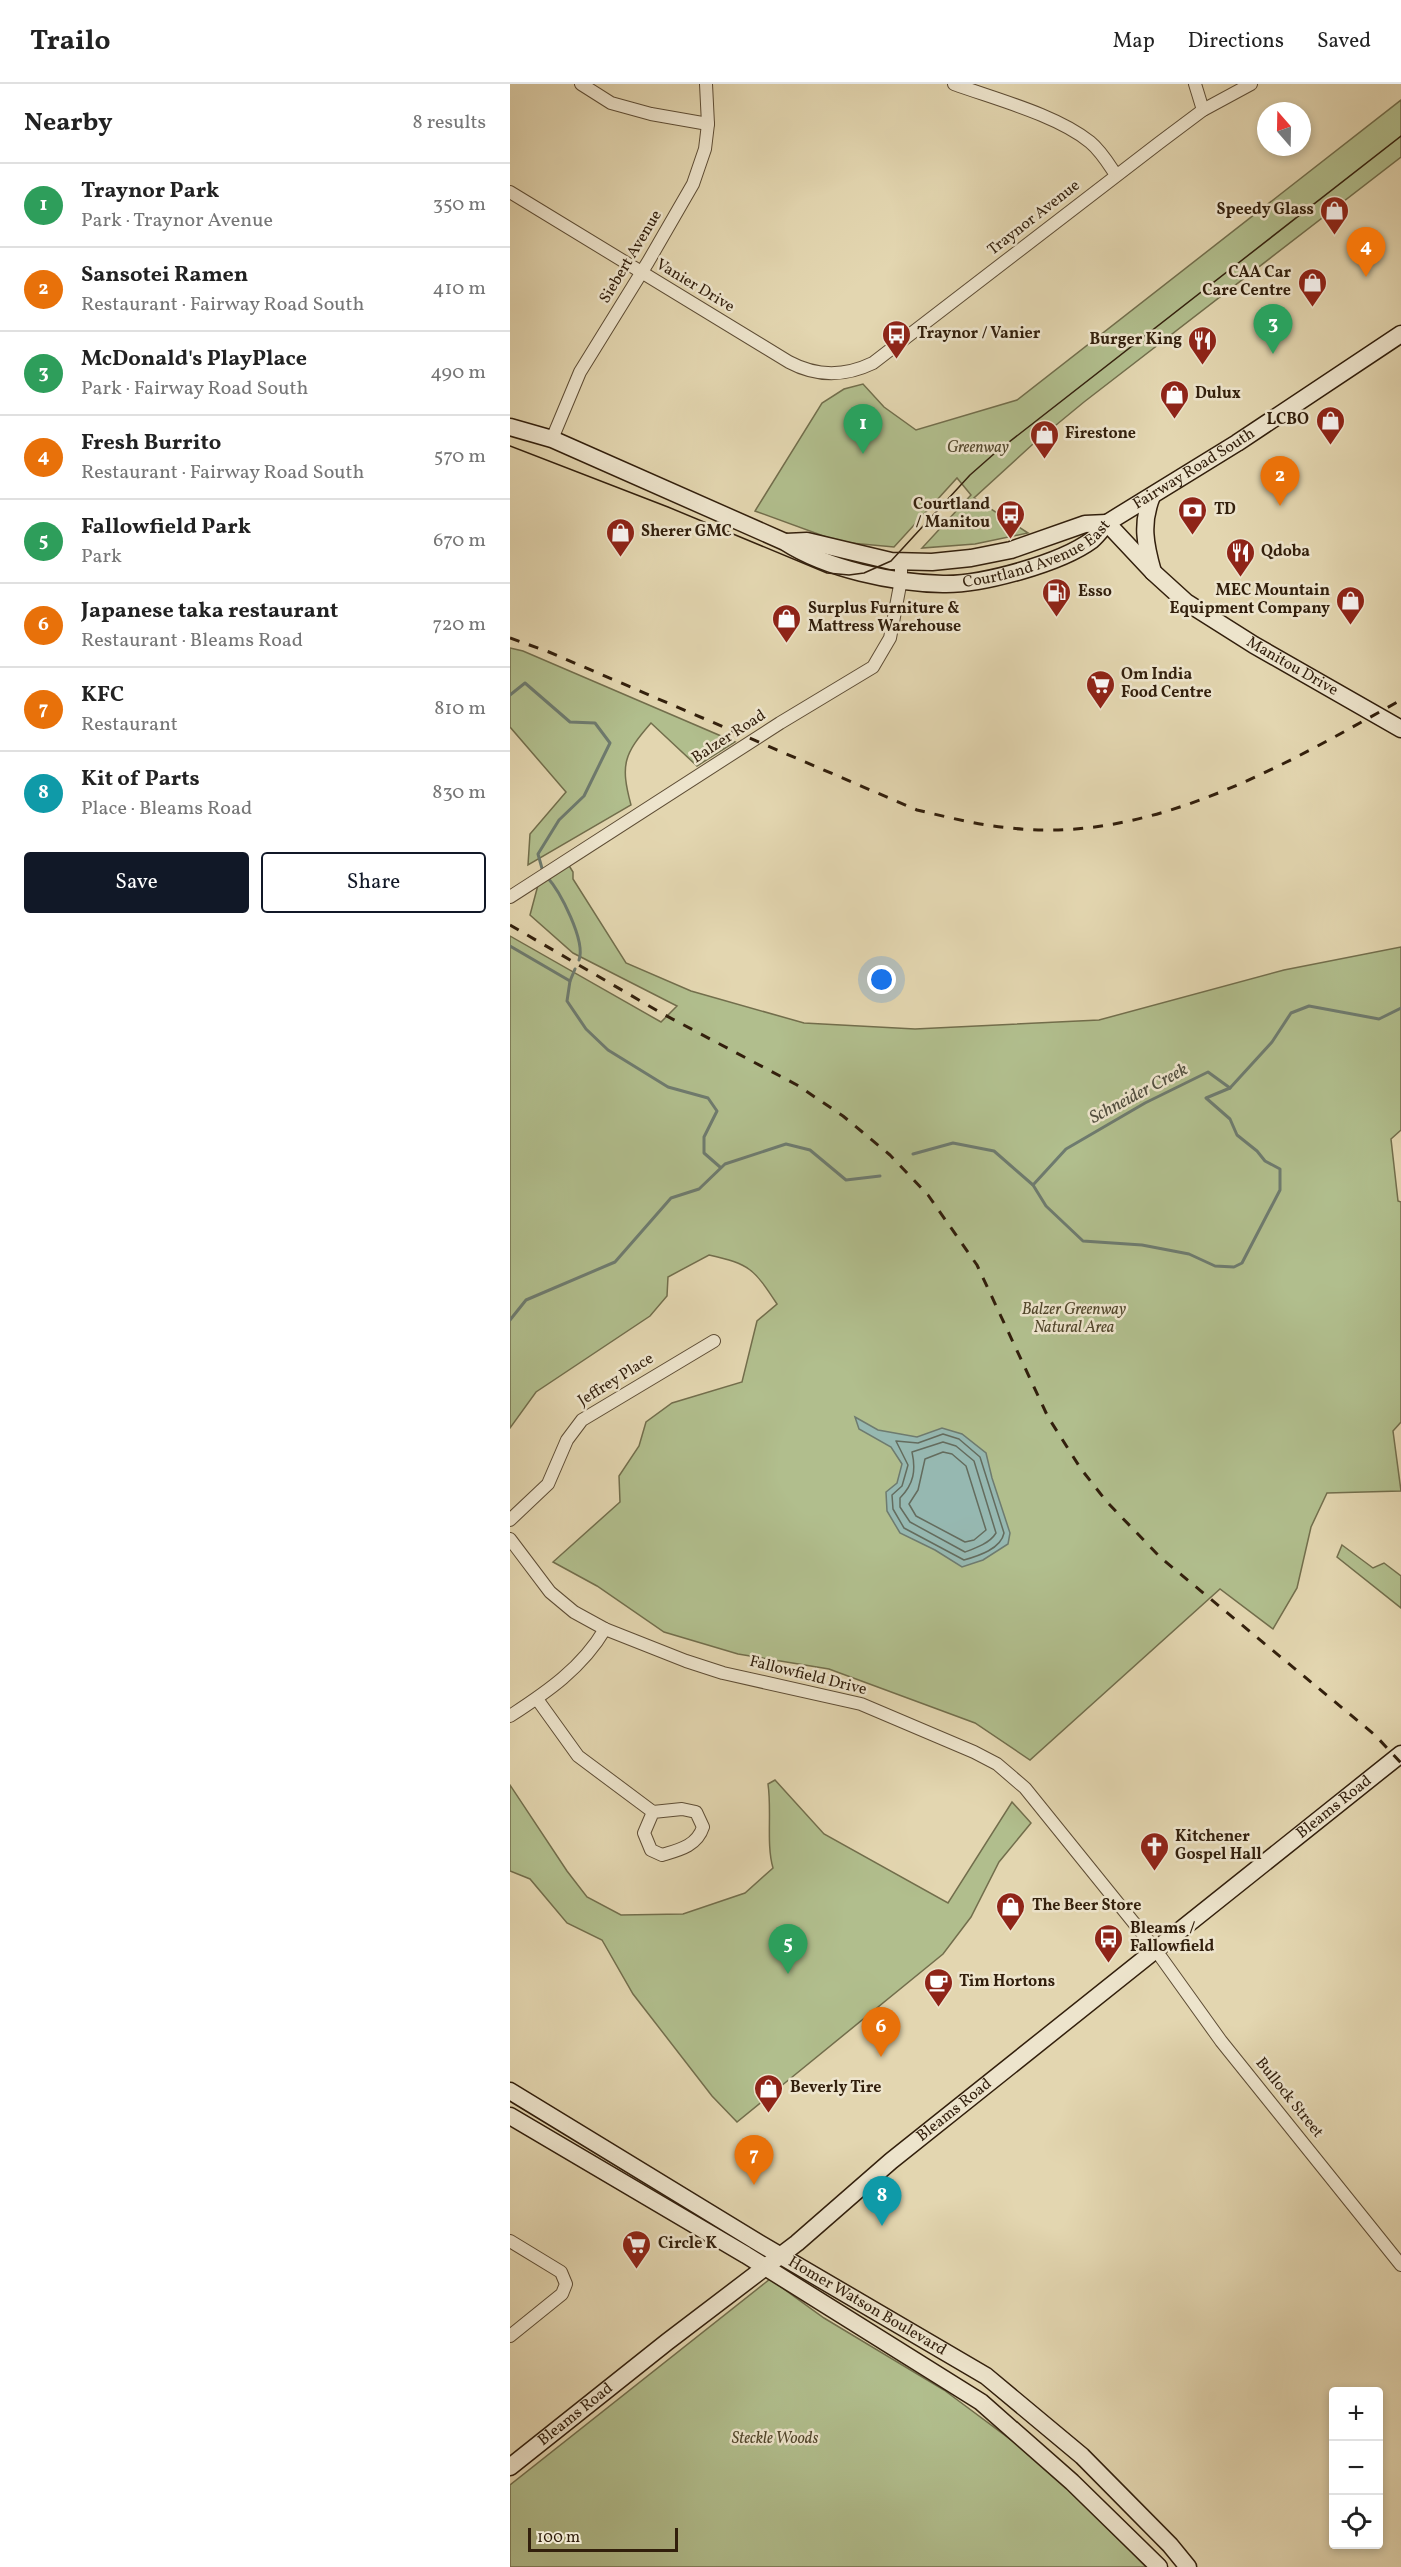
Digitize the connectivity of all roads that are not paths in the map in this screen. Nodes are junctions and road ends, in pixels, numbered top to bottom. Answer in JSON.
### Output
{"nodes":[{"id":1,"x":581,"y":84,"type":"edge"},
{"id":2,"x":706,"y":84,"type":"edge"},
{"id":3,"x":954,"y":84,"type":"edge"},
{"id":4,"x":1195,"y":84,"type":"edge"},
{"id":5,"x":1251,"y":84,"type":"edge"},
{"id":6,"x":1203,"y":110,"type":"junction"},
{"id":7,"x":708,"y":124,"type":"junction"},
{"id":8,"x":1116,"y":175,"type":"junction"},
{"id":9,"x":510,"y":192,"type":"edge"},
{"id":10,"x":642,"y":273,"type":"junction"},
{"id":11,"x":1401,"y":334,"type":"edge"},
{"id":12,"x":838,"y":374,"type":"joint"},
{"id":13,"x":510,"y":427,"type":"edge"},
{"id":14,"x":552,"y":439,"type":"junction"},
{"id":15,"x":1152,"y":496,"type":"junction"},
{"id":16,"x":1107,"y":524,"type":"junction"},
{"id":17,"x":785,"y":542,"type":"junction"},
{"id":18,"x":901,"y":561,"type":"junction"},
{"id":19,"x":1153,"y":573,"type":"junction"},
{"id":20,"x":901,"y":580,"type":"junction"},
{"id":21,"x":1401,"y":729,"type":"edge"},
{"id":22,"x":510,"y":897,"type":"edge"},
{"id":23,"x":714,"y":1341,"type":"dead end"},
{"id":24,"x":510,"y":1520,"type":"edge"},
{"id":25,"x":510,"y":1539,"type":"edge"},
{"id":26,"x":605,"y":1629,"type":"junction"},
{"id":27,"x":537,"y":1699,"type":"junction"},
{"id":28,"x":510,"y":1716,"type":"edge"},
{"id":29,"x":1401,"y":1754,"type":"edge"},
{"id":30,"x":653,"y":1812,"type":"junction"},
{"id":31,"x":1155,"y":1949,"type":"junction"},
{"id":32,"x":510,"y":2091,"type":"edge"},
{"id":33,"x":510,"y":2116,"type":"edge"},
{"id":34,"x":510,"y":2241,"type":"edge"},
{"id":35,"x":780,"y":2255,"type":"junction"},
{"id":36,"x":1401,"y":2265,"type":"edge"},
{"id":37,"x":764,"y":2266,"type":"junction"},
{"id":38,"x":510,"y":2336,"type":"edge"},
{"id":39,"x":510,"y":2467,"type":"edge"},
{"id":40,"x":1159,"y":2567,"type":"edge"},
{"id":41,"x":1188,"y":2567,"type":"edge"}],
"edges":[{"from":1,"to":7,"type":"street"},
{"from":2,"to":7,"type":"street","name":"Siebert Avenue"},
{"from":3,"to":8,"type":"street"},
{"from":4,"to":6,"type":"street"},
{"from":5,"to":6,"type":"street","name":"Traynor Avenue"},
{"from":6,"to":8,"type":"street","name":"Traynor Avenue"},
{"from":7,"to":10,"type":"street","name":"Siebert Avenue"},
{"from":8,"to":12,"type":"street","name":"Traynor Avenue"},
{"from":9,"to":10,"type":"street","name":"Vanier Drive"},
{"from":10,"to":12,"type":"street","name":"Vanier Drive"},
{"from":10,"to":14,"type":"street","name":"Siebert Avenue"},
{"from":11,"to":15,"type":"main road","name":"Fairway Road South"},
{"from":13,"to":14,"type":"main road","name":"Courtland Avenue East"},
{"from":14,"to":17,"type":"main road","name":"Courtland Avenue East"},
{"from":15,"to":16,"type":"main road","name":"Fairway Road South"},
{"from":15,"to":19,"type":"main road"},
{"from":16,"to":18,"type":"main road","name":"Courtland Avenue East"},
{"from":16,"to":19,"type":"main road","name":"Manitou Drive"},
{"from":16,"to":20,"type":"main road","name":"Courtland Avenue East"},
{"from":17,"to":18,"type":"main road","name":"Courtland Avenue East"},
{"from":17,"to":20,"type":"main road","name":"Courtland Avenue East"},
{"from":18,"to":20,"type":"street","name":"Balzer Road"},
{"from":19,"to":21,"type":"main road","name":"Manitou Drive"},
{"from":20,"to":22,"type":"street","name":"Balzer Road"},
{"from":23,"to":24,"type":"street","name":"Jeffrey Place"},
{"from":25,"to":26,"type":"street","name":"Fallowfield Drive"},
{"from":26,"to":27,"type":"street"},
{"from":26,"to":31,"type":"street","name":"Fallowfield Drive"},
{"from":27,"to":28,"type":"street"},
{"from":27,"to":30,"type":"street"},
{"from":29,"to":31,"type":"main road","name":"Bleams Road"},
{"from":30,"to":30,"type":"street"},
{"from":31,"to":35,"type":"main road","name":"Bleams Road"},
{"from":31,"to":36,"type":"street","name":"Bullock Street"},
{"from":32,"to":35,"type":"main road","name":"Homer Watson Boulevard"},
{"from":33,"to":37,"type":"main road","name":"Homer Watson Boulevard"},
{"from":34,"to":38,"type":"street"},
{"from":35,"to":37,"type":"main road","name":"Bleams Road"},
{"from":35,"to":41,"type":"main road","name":"Homer Watson Boulevard"},
{"from":37,"to":39,"type":"main road","name":"Bleams Road"},
{"from":37,"to":40,"type":"main road","name":"Homer Watson Boulevard"}]}
